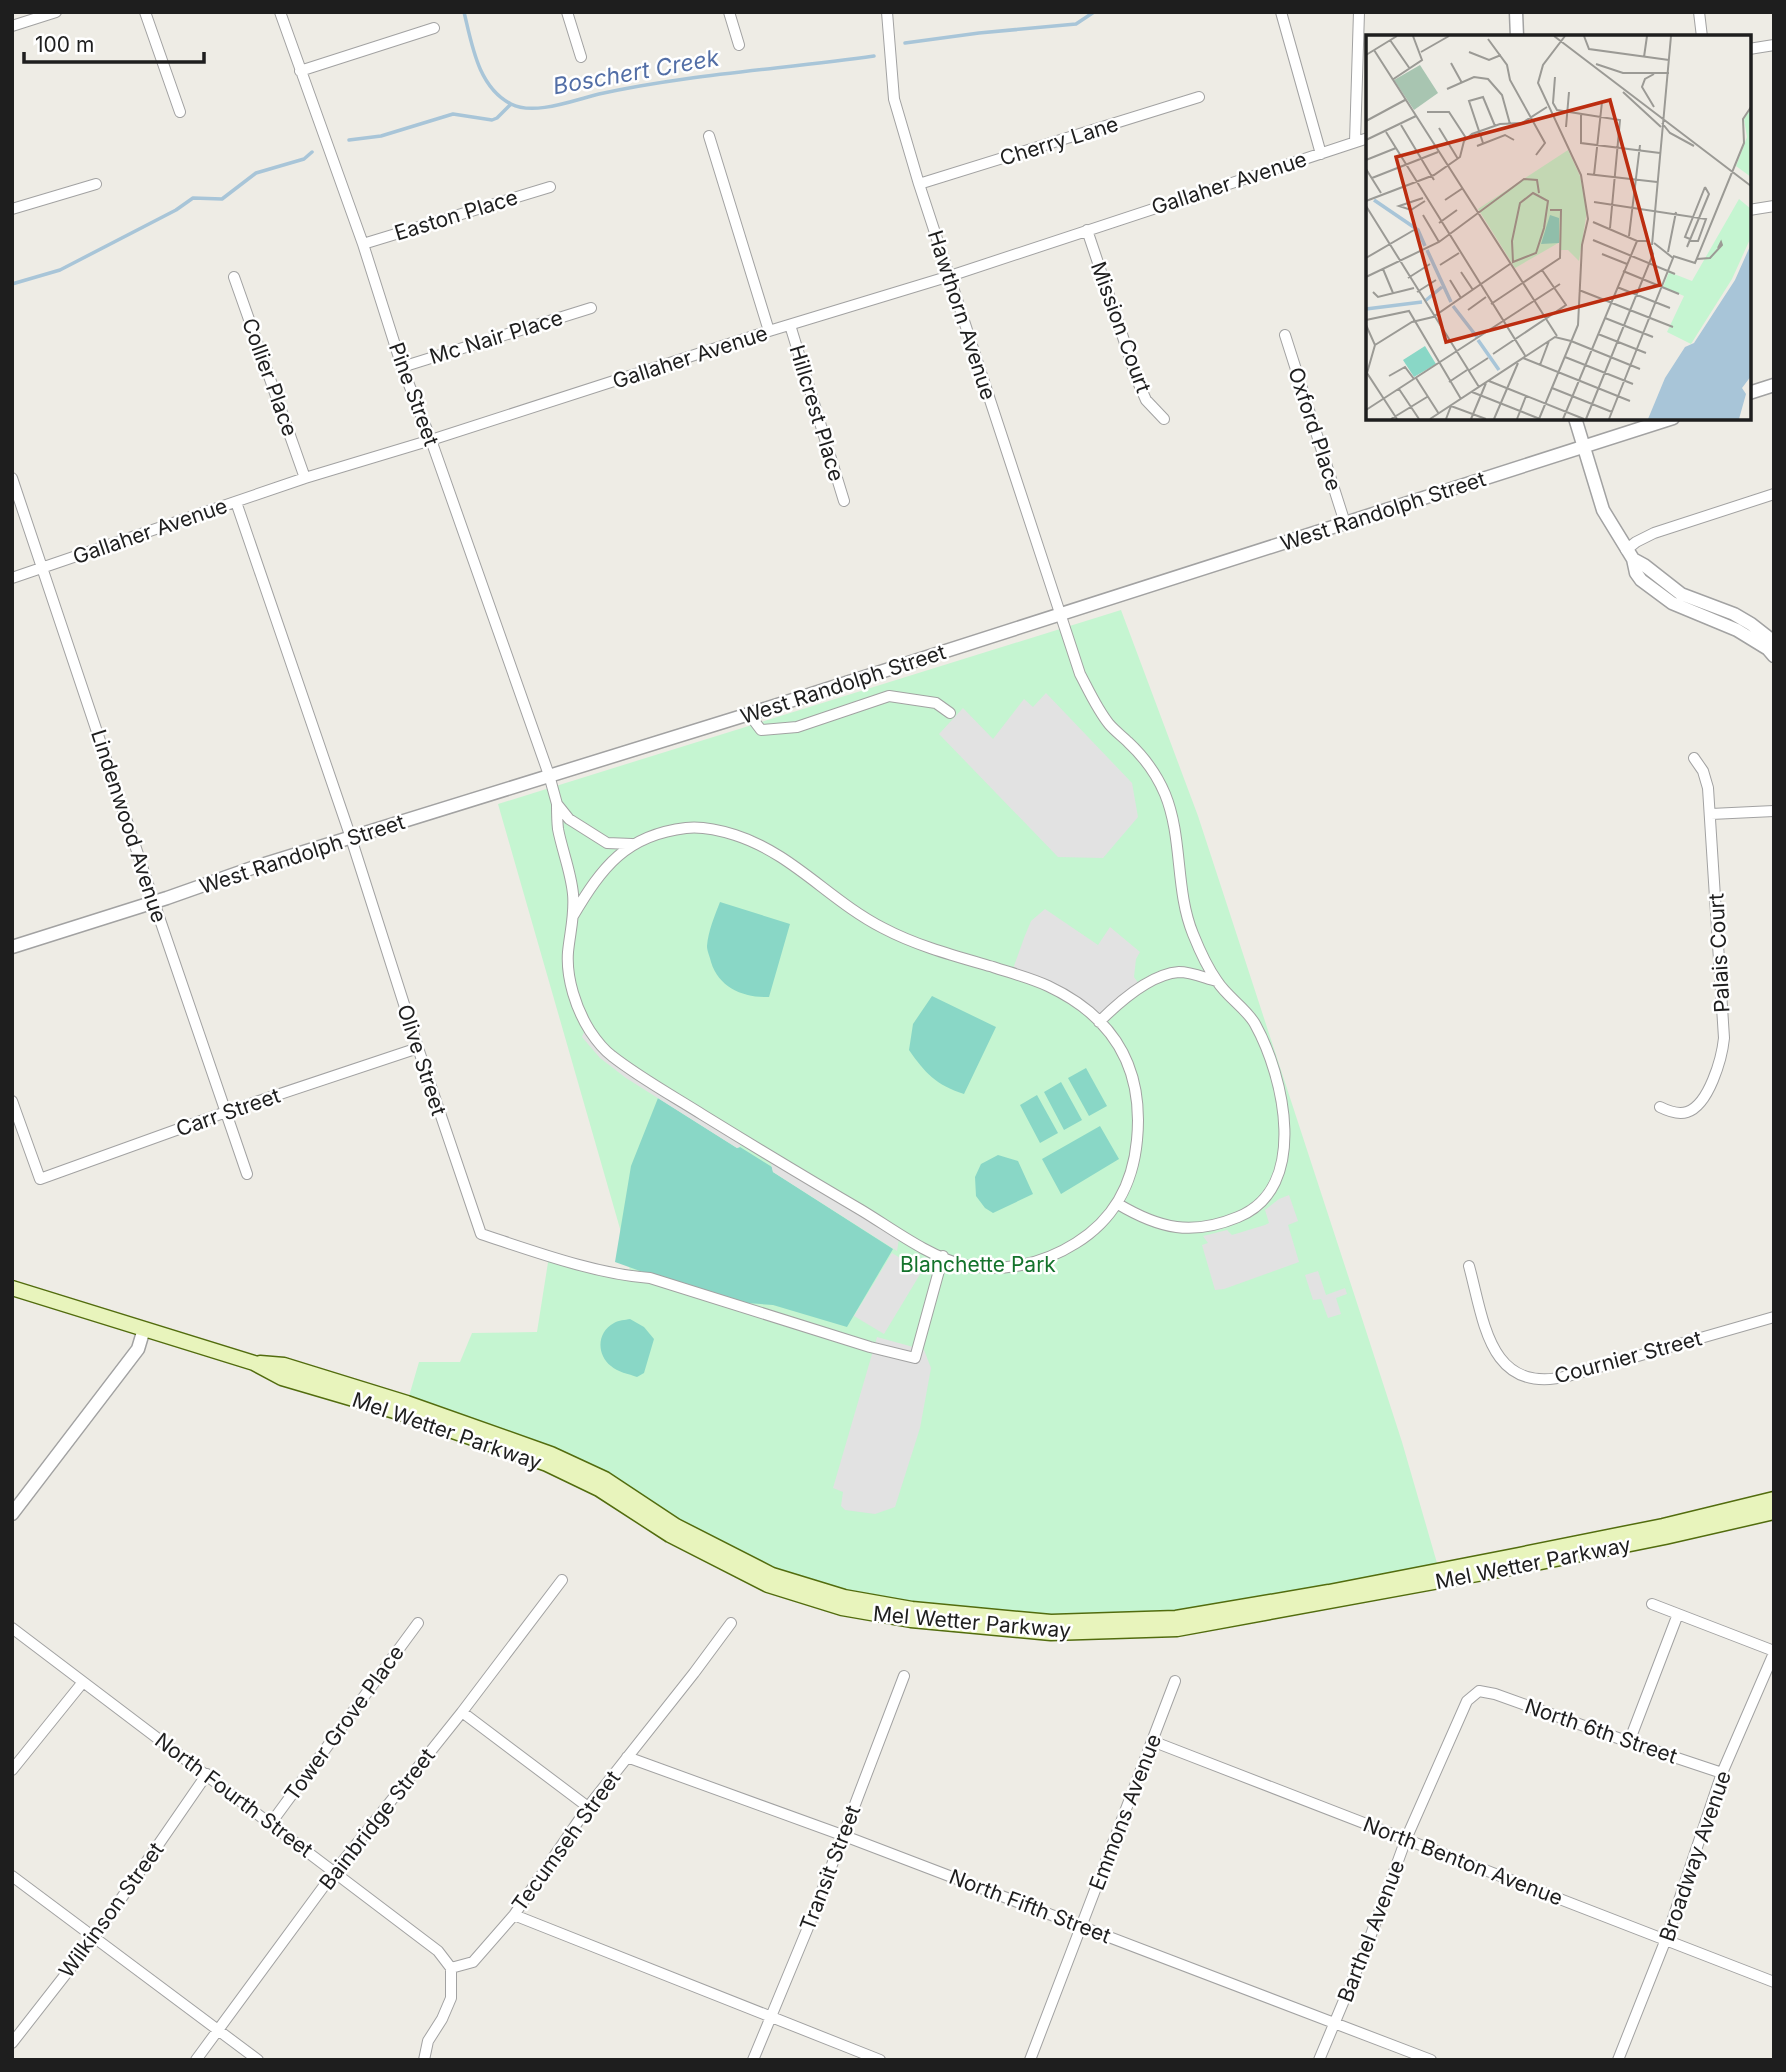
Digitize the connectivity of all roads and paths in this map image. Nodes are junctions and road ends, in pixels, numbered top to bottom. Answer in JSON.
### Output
{"nodes":[{"id":1,"x":56,"y":12,"type":"edge"},
{"id":2,"x":145,"y":12,"type":"edge"},
{"id":3,"x":280,"y":12,"type":"edge"},
{"id":4,"x":567,"y":12,"type":"edge"},
{"id":5,"x":729,"y":12,"type":"edge"},
{"id":6,"x":887,"y":12,"type":"edge"},
{"id":7,"x":1281,"y":12,"type":"edge"},
{"id":8,"x":1359,"y":12,"type":"edge"},
{"id":9,"x":1516,"y":12,"type":"edge"},
{"id":10,"x":1699,"y":12,"type":"edge"},
{"id":11,"x":12,"y":26,"type":"edge"},
{"id":12,"x":434,"y":28,"type":"dead end"},
{"id":13,"x":1517,"y":35,"type":"edge"},
{"id":14,"x":1702,"y":35,"type":"edge"},
{"id":15,"x":739,"y":45,"type":"dead end"},
{"id":16,"x":1774,"y":45,"type":"edge"},
{"id":17,"x":1751,"y":49,"type":"edge"},
{"id":18,"x":581,"y":57,"type":"dead end"},
{"id":19,"x":299,"y":71,"type":"junction"},
{"id":20,"x":1199,"y":97,"type":"dead end"},
{"id":21,"x":180,"y":112,"type":"dead end"},
{"id":22,"x":709,"y":136,"type":"dead end"},
{"id":23,"x":1366,"y":139,"type":"edge"},
{"id":24,"x":1355,"y":142,"type":"junction"},
{"id":25,"x":1321,"y":154,"type":"junction"},
{"id":26,"x":96,"y":184,"type":"dead end"},
{"id":27,"x":919,"y":184,"type":"junction"},
{"id":28,"x":550,"y":187,"type":"dead end"},
{"id":29,"x":1774,"y":206,"type":"edge"},
{"id":30,"x":12,"y":209,"type":"edge"},
{"id":31,"x":1751,"y":211,"type":"edge"},
{"id":32,"x":1087,"y":230,"type":"junction"},
{"id":33,"x":363,"y":244,"type":"junction"},
{"id":34,"x":950,"y":276,"type":"junction"},
{"id":35,"x":234,"y":277,"type":"dead end"},
{"id":36,"x":591,"y":308,"type":"dead end"},
{"id":37,"x":790,"y":325,"type":"junction"},
{"id":38,"x":769,"y":331,"type":"junction"},
{"id":39,"x":1284,"y":335,"type":"dead end"},
{"id":40,"x":402,"y":367,"type":"junction"},
{"id":41,"x":1774,"y":385,"type":"edge"},
{"id":42,"x":1751,"y":392,"type":"edge"},
{"id":43,"x":1164,"y":419,"type":"dead end"},
{"id":44,"x":1576,"y":420,"type":"edge"},
{"id":45,"x":1667,"y":420,"type":"edge"},
{"id":46,"x":431,"y":440,"type":"junction"},
{"id":47,"x":1585,"y":447,"type":"junction"},
{"id":48,"x":12,"y":478,"type":"edge"},
{"id":49,"x":305,"y":478,"type":"junction"},
{"id":50,"x":1774,"y":494,"type":"edge"},
{"id":51,"x":844,"y":501,"type":"dead end"},
{"id":52,"x":236,"y":502,"type":"junction"},
{"id":53,"x":1345,"y":523,"type":"junction"},
{"id":54,"x":1629,"y":555,"type":"junction"},
{"id":55,"x":43,"y":568,"type":"junction"},
{"id":56,"x":12,"y":578,"type":"edge"},
{"id":57,"x":1060,"y":613,"type":"junction"},
{"id":58,"x":1774,"y":642,"type":"edge"},
{"id":59,"x":1774,"y":656,"type":"edge"},
{"id":60,"x":950,"y":713,"type":"dead end"},
{"id":61,"x":749,"y":714,"type":"junction"},
{"id":62,"x":1694,"y":758,"type":"dead end"},
{"id":63,"x":549,"y":775,"type":"junction"},
{"id":64,"x":557,"y":804,"type":"junction"},
{"id":65,"x":1774,"y":811,"type":"edge"},
{"id":66,"x":1711,"y":814,"type":"junction"},
{"id":67,"x":351,"y":838,"type":"junction"},
{"id":68,"x":632,"y":844,"type":"junction"},
{"id":69,"x":154,"y":902,"type":"junction"},
{"id":70,"x":573,"y":916,"type":"junction"},
{"id":71,"x":12,"y":947,"type":"edge"},
{"id":72,"x":1217,"y":981,"type":"junction"},
{"id":73,"x":1099,"y":1022,"type":"junction"},
{"id":74,"x":418,"y":1048,"type":"junction"},
{"id":75,"x":12,"y":1101,"type":"edge"},
{"id":76,"x":1660,"y":1107,"type":"dead end"},
{"id":77,"x":226,"y":1112,"type":"junction"},
{"id":78,"x":247,"y":1174,"type":"dead end"},
{"id":79,"x":1118,"y":1204,"type":"junction"},
{"id":80,"x":943,"y":1256,"type":"junction"},
{"id":81,"x":1469,"y":1266,"type":"dead end"},
{"id":82,"x":12,"y":1288,"type":"edge"},
{"id":83,"x":1774,"y":1317,"type":"edge"},
{"id":84,"x":144,"y":1329,"type":"junction"},
{"id":85,"x":536,"y":1454,"type":"junction"},
{"id":86,"x":1774,"y":1499,"type":"edge"},
{"id":87,"x":1774,"y":1512,"type":"edge"},
{"id":88,"x":12,"y":1514,"type":"edge"},
{"id":89,"x":562,"y":1580,"type":"dead end"},
{"id":90,"x":1652,"y":1604,"type":"dead end"},
{"id":91,"x":1678,"y":1614,"type":"junction"},
{"id":92,"x":418,"y":1623,"type":"dead end"},
{"id":93,"x":731,"y":1623,"type":"dead end"},
{"id":94,"x":12,"y":1628,"type":"edge"},
{"id":95,"x":1774,"y":1652,"type":"edge"},
{"id":96,"x":904,"y":1676,"type":"dead end"},
{"id":97,"x":1175,"y":1681,"type":"dead end"},
{"id":98,"x":83,"y":1682,"type":"junction"},
{"id":99,"x":1479,"y":1691,"type":"joint"},
{"id":100,"x":462,"y":1712,"type":"junction"},
{"id":101,"x":1152,"y":1741,"type":"junction"},
{"id":102,"x":1629,"y":1742,"type":"junction"},
{"id":103,"x":627,"y":1757,"type":"junction"},
{"id":104,"x":12,"y":1770,"type":"edge"},
{"id":105,"x":1723,"y":1773,"type":"junction"},
{"id":106,"x":206,"y":1774,"type":"junction"},
{"id":107,"x":588,"y":1808,"type":"junction"},
{"id":108,"x":271,"y":1823,"type":"junction"},
{"id":109,"x":842,"y":1835,"type":"junction"},
{"id":110,"x":1406,"y":1839,"type":"junction"},
{"id":111,"x":335,"y":1871,"type":"junction"},
{"id":112,"x":12,"y":1876,"type":"edge"},
{"id":113,"x":514,"y":1914,"type":"junction"},
{"id":114,"x":1081,"y":1925,"type":"junction"},
{"id":115,"x":94,"y":1938,"type":"junction"},
{"id":116,"x":1666,"y":1939,"type":"junction"},
{"id":117,"x":451,"y":1968,"type":"junction"},
{"id":118,"x":1774,"y":1982,"type":"edge"},
{"id":119,"x":772,"y":2017,"type":"junction"},
{"id":120,"x":1335,"y":2022,"type":"junction"},
{"id":121,"x":219,"y":2031,"type":"junction"},
{"id":122,"x":12,"y":2043,"type":"edge"},
{"id":123,"x":196,"y":2060,"type":"edge"},
{"id":124,"x":258,"y":2060,"type":"edge"},
{"id":125,"x":424,"y":2060,"type":"edge"},
{"id":126,"x":753,"y":2060,"type":"edge"},
{"id":127,"x":880,"y":2060,"type":"edge"},
{"id":128,"x":1030,"y":2060,"type":"edge"},
{"id":129,"x":1319,"y":2060,"type":"edge"},
{"id":130,"x":1431,"y":2060,"type":"edge"},
{"id":131,"x":1618,"y":2060,"type":"edge"}],
"edges":[{"from":1,"to":11,"type":"street"},
{"from":2,"to":21,"type":"street"},
{"from":3,"to":19,"type":"street","name":"Pine Street"},
{"from":4,"to":18,"type":"street"},
{"from":5,"to":15,"type":"street"},
{"from":6,"to":27,"type":"street","name":"Hawthorn Avenue"},
{"from":7,"to":25,"type":"street"},
{"from":8,"to":24,"type":"street"},
{"from":9,"to":13,"type":"street"},
{"from":10,"to":14,"type":"street"},
{"from":12,"to":19,"type":"street"},
{"from":16,"to":17,"type":"street"},
{"from":19,"to":33,"type":"street","name":"Pine Street"},
{"from":20,"to":27,"type":"street","name":"Cherry Lane"},
{"from":22,"to":38,"type":"street"},
{"from":23,"to":24,"type":"street","name":"Gallaher Avenue"},
{"from":24,"to":25,"type":"street","name":"Gallaher Avenue"},
{"from":25,"to":32,"type":"street","name":"Gallaher Avenue"},
{"from":26,"to":30,"type":"street"},
{"from":27,"to":34,"type":"street","name":"Hawthorn Avenue"},
{"from":28,"to":33,"type":"street","name":"Easton Place"},
{"from":29,"to":31,"type":"street"},
{"from":32,"to":34,"type":"street","name":"Gallaher Avenue"},
{"from":32,"to":43,"type":"street","name":"Mission Court"},
{"from":33,"to":40,"type":"street","name":"Pine Street"},
{"from":34,"to":37,"type":"street","name":"Gallaher Avenue"},
{"from":34,"to":57,"type":"street","name":"Hawthorn Avenue"},
{"from":35,"to":49,"type":"street","name":"Collier Place"},
{"from":36,"to":40,"type":"street","name":"Mc Nair Place"},
{"from":37,"to":38,"type":"street","name":"Gallaher Avenue"},
{"from":37,"to":51,"type":"street","name":"Hillcrest Place"},
{"from":38,"to":46,"type":"street","name":"Gallaher Avenue"},
{"from":39,"to":53,"type":"street","name":"Oxford Place"},
{"from":40,"to":46,"type":"street","name":"Pine Street"},
{"from":41,"to":42,"type":"street"},
{"from":44,"to":47,"type":"street"},
{"from":45,"to":47,"type":"street","name":"West Randolph Street"},
{"from":46,"to":49,"type":"street","name":"Gallaher Avenue"},
{"from":46,"to":63,"type":"street","name":"Pine Street"},
{"from":47,"to":53,"type":"street","name":"West Randolph Street"},
{"from":47,"to":54,"type":"street"},
{"from":48,"to":55,"type":"street","name":"Lindenwood Avenue"},
{"from":49,"to":52,"type":"street","name":"Gallaher Avenue"},
{"from":50,"to":54,"type":"street"},
{"from":52,"to":55,"type":"street","name":"Gallaher Avenue"},
{"from":52,"to":67,"type":"street","name":"Olive Street"},
{"from":53,"to":57,"type":"street","name":"West Randolph Street"},
{"from":54,"to":58,"type":"street"},
{"from":54,"to":59,"type":"street"},
{"from":55,"to":56,"type":"street","name":"Gallaher Avenue"},
{"from":55,"to":69,"type":"street","name":"Lindenwood Avenue"},
{"from":57,"to":61,"type":"street","name":"West Randolph Street"},
{"from":57,"to":72,"type":"street","name":"Hawthorn Avenue"},
{"from":60,"to":61,"type":"street"},
{"from":61,"to":63,"type":"street","name":"West Randolph Street"},
{"from":62,"to":66,"type":"street","name":"Palais Court"},
{"from":63,"to":64,"type":"street","name":"Pine Street"},
{"from":63,"to":67,"type":"street","name":"West Randolph Street"},
{"from":64,"to":68,"type":"street"},
{"from":64,"to":70,"type":"street","name":"Pine Street"},
{"from":65,"to":66,"type":"street"},
{"from":66,"to":76,"type":"street","name":"Palais Court"},
{"from":67,"to":69,"type":"street","name":"West Randolph Street"},
{"from":67,"to":74,"type":"street","name":"Olive Street"},
{"from":68,"to":70,"type":"street"},
{"from":68,"to":73,"type":"street"},
{"from":69,"to":71,"type":"street","name":"West Randolph Street"},
{"from":69,"to":77,"type":"street","name":"Lindenwood Avenue"},
{"from":70,"to":80,"type":"street"},
{"from":72,"to":73,"type":"street"},
{"from":72,"to":79,"type":"street","name":"Hawthorn Avenue"},
{"from":73,"to":79,"type":"street"},
{"from":74,"to":77,"type":"street","name":"Carr Street"},
{"from":74,"to":80,"type":"street","name":"Olive Street"},
{"from":75,"to":77,"type":"street","name":"Carr Street"},
{"from":77,"to":78,"type":"street","name":"Lindenwood Avenue"},
{"from":79,"to":80,"type":"street"},
{"from":81,"to":83,"type":"street","name":"Cournier Street"},
{"from":82,"to":84,"type":"main road"},
{"from":84,"to":85,"type":"main road","name":"Mel Wetter Parkway"},
{"from":84,"to":88,"type":"street"},
{"from":85,"to":86,"type":"main road","name":"Mel Wetter Parkway"},
{"from":85,"to":87,"type":"main road","name":"Mel Wetter Parkway"},
{"from":89,"to":100,"type":"street","name":"Bainbridge Street"},
{"from":90,"to":91,"type":"street"},
{"from":91,"to":95,"type":"street"},
{"from":91,"to":102,"type":"street"},
{"from":92,"to":108,"type":"street","name":"Tower Grove Place"},
{"from":93,"to":103,"type":"street","name":"Tecumseh Street"},
{"from":94,"to":98,"type":"street","name":"North Fourth Street"},
{"from":95,"to":105,"type":"street","name":"Broadway Avenue"},
{"from":96,"to":109,"type":"street","name":"Transit Street"},
{"from":97,"to":101,"type":"street","name":"Emmons Avenue"},
{"from":98,"to":104,"type":"street"},
{"from":98,"to":106,"type":"street","name":"North Fourth Street"},
{"from":99,"to":102,"type":"street","name":"North 6th Street"},
{"from":99,"to":110,"type":"street","name":"Barthel Avenue"},
{"from":100,"to":107,"type":"street"},
{"from":100,"to":111,"type":"street","name":"Bainbridge Street"},
{"from":101,"to":110,"type":"street","name":"North Benton Avenue"},
{"from":101,"to":114,"type":"street","name":"Emmons Avenue"},
{"from":102,"to":105,"type":"street","name":"North 6th Street"},
{"from":103,"to":107,"type":"street","name":"Tecumseh Street"},
{"from":103,"to":109,"type":"street","name":"North Fifth Street"},
{"from":105,"to":116,"type":"street","name":"Broadway Avenue"},
{"from":106,"to":108,"type":"street","name":"North Fourth Street"},
{"from":106,"to":115,"type":"street","name":"Wilkinson Street"},
{"from":107,"to":113,"type":"street","name":"Tecumseh Street"},
{"from":108,"to":111,"type":"street","name":"North Fourth Street"},
{"from":109,"to":114,"type":"street","name":"North Fifth Street"},
{"from":109,"to":119,"type":"street","name":"Transit Street"},
{"from":110,"to":116,"type":"street","name":"North Benton Avenue"},
{"from":110,"to":120,"type":"street","name":"Barthel Avenue"},
{"from":111,"to":117,"type":"street","name":"North Fourth Street"},
{"from":111,"to":121,"type":"street","name":"Bainbridge Street"},
{"from":112,"to":115,"type":"street"},
{"from":113,"to":117,"type":"street","name":"Tecumseh Street"},
{"from":113,"to":119,"type":"street"},
{"from":114,"to":120,"type":"street","name":"North Fifth Street"},
{"from":114,"to":128,"type":"street","name":"Emmons Avenue"},
{"from":115,"to":121,"type":"street"},
{"from":115,"to":122,"type":"street","name":"Wilkinson Street"},
{"from":116,"to":118,"type":"street","name":"North Benton Avenue"},
{"from":116,"to":131,"type":"street","name":"Broadway Avenue"},
{"from":117,"to":125,"type":"street"},
{"from":119,"to":126,"type":"street","name":"Transit Street"},
{"from":119,"to":127,"type":"street"},
{"from":120,"to":129,"type":"street","name":"Barthel Avenue"},
{"from":120,"to":130,"type":"street","name":"North Fifth Street"},
{"from":121,"to":123,"type":"street","name":"Bainbridge Street"},
{"from":121,"to":124,"type":"street"}]}
